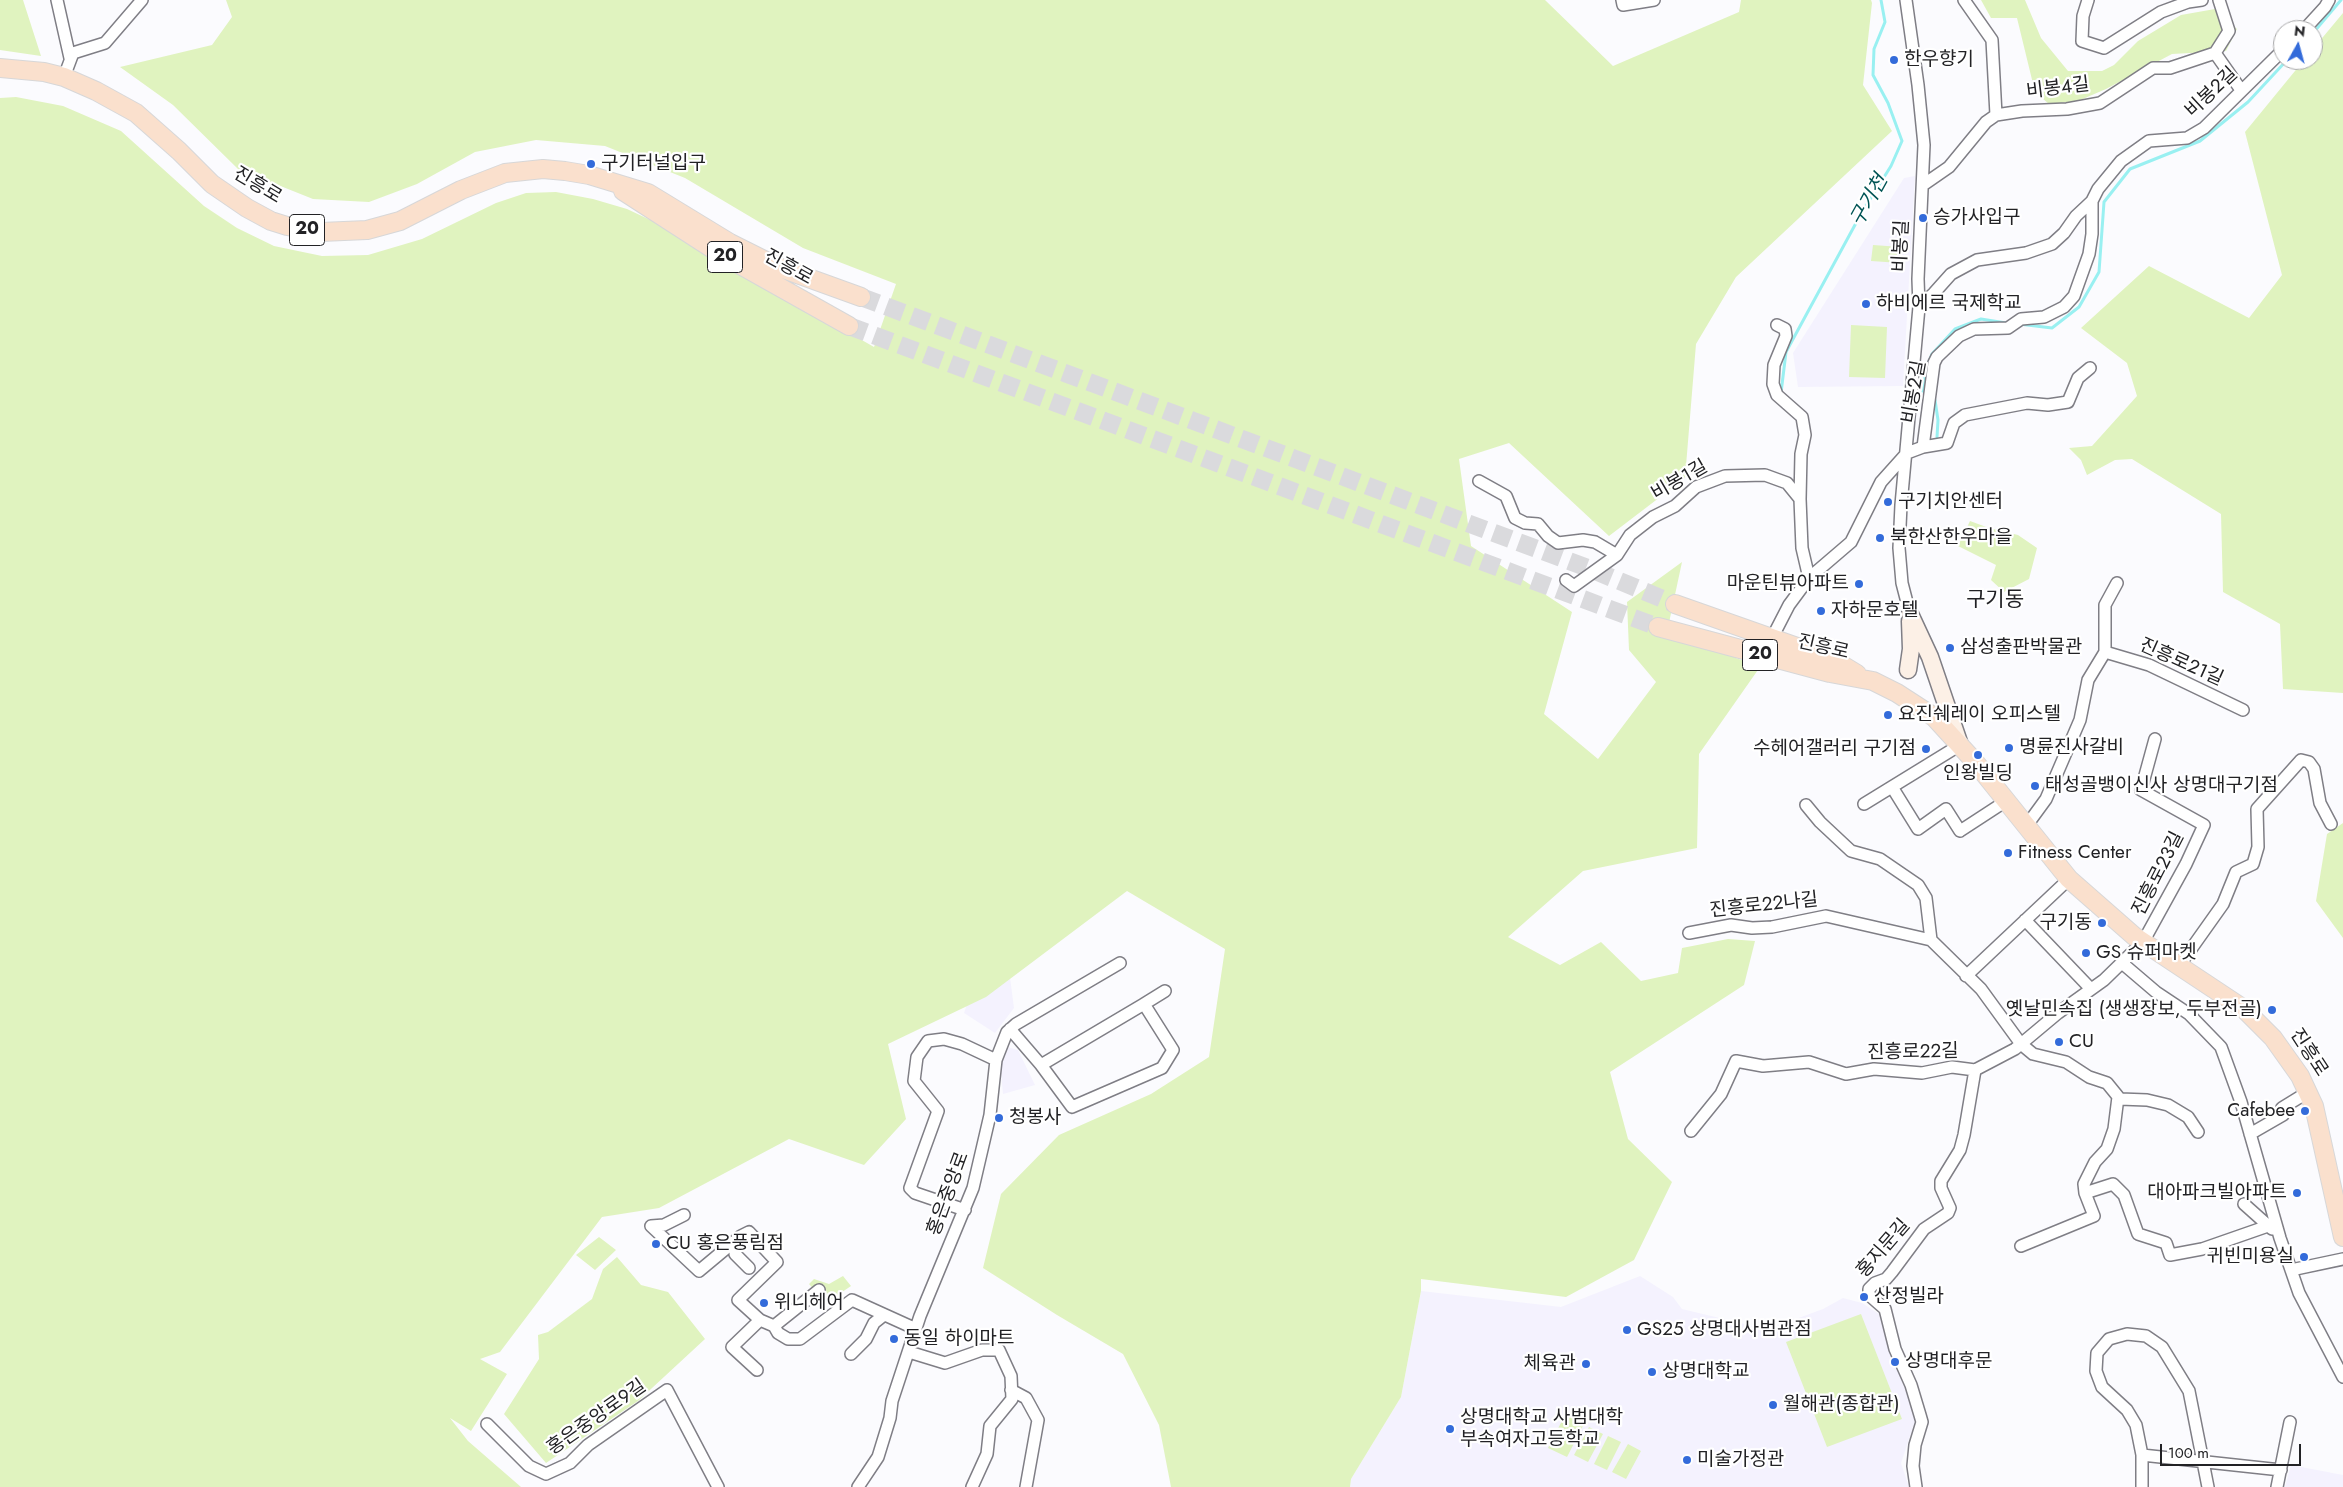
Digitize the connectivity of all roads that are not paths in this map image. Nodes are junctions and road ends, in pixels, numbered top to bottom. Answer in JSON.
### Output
{"nodes":[{"id":1,"x":57,"y":0,"type":"edge"},
{"id":2,"x":142,"y":0,"type":"edge"},
{"id":3,"x":1654,"y":0,"type":"edge"},
{"id":4,"x":1906,"y":0,"type":"edge"},
{"id":5,"x":1964,"y":0,"type":"edge"},
{"id":6,"x":2088,"y":0,"type":"edge"},
{"id":7,"x":2202,"y":0,"type":"edge"},
{"id":8,"x":2219,"y":0,"type":"edge"},
{"id":9,"x":2329,"y":0,"type":"edge"},
{"id":10,"x":1623,"y":2,"type":"edge"},
{"id":11,"x":2314,"y":20,"type":"edge"},
{"id":12,"x":2214,"y":53,"type":"junction"},
{"id":13,"x":70,"y":58,"type":"junction"},
{"id":14,"x":2273,"y":60,"type":"edge"},
{"id":15,"x":0,"y":68,"type":"edge"},
{"id":16,"x":64,"y":77,"type":"junction"},
{"id":17,"x":2241,"y":90,"type":"junction"},
{"id":18,"x":1996,"y":115,"type":"junction"},
{"id":19,"x":605,"y":180,"type":"junction"},
{"id":20,"x":1923,"y":185,"type":"junction"},
{"id":21,"x":2092,"y":201,"type":"junction"},
{"id":22,"x":861,"y":297,"type":"tunnel mouth"},
{"id":23,"x":1919,"y":307,"type":"junction"},
{"id":24,"x":1777,"y":325,"type":"dead end"},
{"id":25,"x":848,"y":326,"type":"tunnel mouth"},
{"id":26,"x":2090,"y":368,"type":"dead end"},
{"id":27,"x":1923,"y":447,"type":"junction"},
{"id":28,"x":1907,"y":453,"type":"junction"},
{"id":29,"x":1479,"y":482,"type":"dead end"},
{"id":30,"x":1800,"y":499,"type":"junction"},
{"id":31,"x":1617,"y":555,"type":"junction"},
{"id":32,"x":1809,"y":578,"type":"junction"},
{"id":33,"x":1566,"y":580,"type":"dead end"},
{"id":34,"x":2117,"y":583,"type":"dead end"},
{"id":35,"x":1676,"y":604,"type":"tunnel mouth"},
{"id":36,"x":1910,"y":614,"type":"junction"},
{"id":37,"x":1658,"y":627,"type":"tunnel mouth"},
{"id":38,"x":1772,"y":638,"type":"junction"},
{"id":39,"x":2105,"y":652,"type":"junction"},
{"id":40,"x":1930,"y":657,"type":"junction"},
{"id":41,"x":1908,"y":670,"type":"junction"},
{"id":42,"x":1864,"y":678,"type":"junction"},
{"id":43,"x":1897,"y":693,"type":"junction"},
{"id":44,"x":2243,"y":710,"type":"dead end"},
{"id":45,"x":2155,"y":739,"type":"dead end"},
{"id":46,"x":1960,"y":745,"type":"junction"},
{"id":47,"x":1892,"y":787,"type":"junction"},
{"id":48,"x":2006,"y":801,"type":"junction"},
{"id":49,"x":1864,"y":804,"type":"dead end"},
{"id":50,"x":1806,"y":805,"type":"dead end"},
{"id":51,"x":2331,"y":824,"type":"dead end"},
{"id":52,"x":2027,"y":825,"type":"junction"},
{"id":53,"x":2069,"y":878,"type":"junction"},
{"id":54,"x":2025,"y":920,"type":"junction"},
{"id":55,"x":1689,"y":933,"type":"dead end"},
{"id":56,"x":1931,"y":940,"type":"junction"},
{"id":57,"x":2143,"y":942,"type":"junction"},
{"id":58,"x":1120,"y":963,"type":"dead end"},
{"id":59,"x":2122,"y":963,"type":"junction"},
{"id":60,"x":2179,"y":966,"type":"junction"},
{"id":61,"x":1966,"y":976,"type":"junction"},
{"id":62,"x":2091,"y":989,"type":"junction"},
{"id":63,"x":1165,"y":991,"type":"dead end"},
{"id":64,"x":1144,"y":1004,"type":"junction"},
{"id":65,"x":1010,"y":1029,"type":"junction"},
{"id":66,"x":2021,"y":1044,"type":"junction"},
{"id":67,"x":996,"y":1060,"type":"junction"},
{"id":68,"x":1041,"y":1065,"type":"junction"},
{"id":69,"x":1975,"y":1070,"type":"junction"},
{"id":70,"x":2308,"y":1092,"type":"junction"},
{"id":71,"x":2118,"y":1097,"type":"junction"},
{"id":72,"x":1691,"y":1131,"type":"dead end"},
{"id":73,"x":2198,"y":1132,"type":"dead end"},
{"id":74,"x":2250,"y":1134,"type":"junction"},
{"id":75,"x":2085,"y":1194,"type":"junction"},
{"id":76,"x":2244,"y":1204,"type":"dead end"},
{"id":77,"x":965,"y":1210,"type":"junction"},
{"id":78,"x":684,"y":1215,"type":"dead end"},
{"id":79,"x":2268,"y":1226,"type":"junction"},
{"id":80,"x":2279,"y":1234,"type":"junction"},
{"id":81,"x":2343,"y":1237,"type":"edge"},
{"id":82,"x":2021,"y":1246,"type":"dead end"},
{"id":83,"x":735,"y":1254,"type":"dead end"},
{"id":84,"x":2343,"y":1258,"type":"edge"},
{"id":85,"x":749,"y":1268,"type":"dead end"},
{"id":86,"x":2291,"y":1270,"type":"junction"},
{"id":87,"x":819,"y":1290,"type":"dead end"},
{"id":88,"x":884,"y":1315,"type":"junction"},
{"id":89,"x":760,"y":1320,"type":"junction"},
{"id":90,"x":774,"y":1326,"type":"junction"},
{"id":91,"x":916,"y":1329,"type":"junction"},
{"id":92,"x":909,"y":1352,"type":"junction"},
{"id":93,"x":851,"y":1354,"type":"dead end"},
{"id":94,"x":757,"y":1370,"type":"dead end"},
{"id":95,"x":2343,"y":1376,"type":"edge"},
{"id":96,"x":1012,"y":1390,"type":"junction"},
{"id":97,"x":2290,"y":1422,"type":"dead end"},
{"id":98,"x":487,"y":1424,"type":"dead end"},
{"id":99,"x":2142,"y":1455,"type":"junction"},
{"id":100,"x":2203,"y":1460,"type":"junction"},
{"id":101,"x":2281,"y":1470,"type":"junction"},
{"id":102,"x":718,"y":1487,"type":"edge"},
{"id":103,"x":858,"y":1487,"type":"edge"},
{"id":104,"x":972,"y":1487,"type":"edge"},
{"id":105,"x":1026,"y":1487,"type":"edge"},
{"id":106,"x":1916,"y":1487,"type":"edge"},
{"id":107,"x":2142,"y":1487,"type":"edge"},
{"id":108,"x":2208,"y":1487,"type":"edge"},
{"id":109,"x":2277,"y":1487,"type":"edge"}],
"edges":[{"from":1,"to":13,"type":"street"},
{"from":2,"to":13,"type":"street"},
{"from":3,"to":10,"type":"street"},
{"from":4,"to":20,"type":"street","name":"비봉길"},
{"from":5,"to":18,"type":"street"},
{"from":6,"to":7,"type":"street"},
{"from":8,"to":12,"type":"street"},
{"from":9,"to":11,"type":"street"},
{"from":12,"to":17,"type":"street"},
{"from":12,"to":18,"type":"street","name":"비봉4길"},
{"from":13,"to":16,"type":"street"},
{"from":14,"to":17,"type":"street","name":"비봉2길"},
{"from":15,"to":16,"type":"main road","name":"진흥로","number":"20"},
{"from":16,"to":19,"type":"main road","name":"진흥로","number":"20"},
{"from":17,"to":21,"type":"street","name":"비봉2길"},
{"from":18,"to":20,"type":"street"},
{"from":19,"to":22,"type":"main road","name":"진흥로","number":"20"},
{"from":19,"to":25,"type":"main road","name":"진흥로","number":"20"},
{"from":20,"to":23,"type":"street","name":"비봉길"},
{"from":21,"to":23,"type":"street","name":"비봉2길"},
{"from":21,"to":27,"type":"street","name":"비봉2길"},
{"from":23,"to":28,"type":"street","name":"비봉길"},
{"from":24,"to":30,"type":"street"},
{"from":26,"to":27,"type":"street","name":"비봉2길"},
{"from":27,"to":28,"type":"street","name":"비봉2길"},
{"from":28,"to":32,"type":"street"},
{"from":28,"to":36,"type":"street","name":"비봉길"},
{"from":29,"to":31,"type":"street"},
{"from":30,"to":31,"type":"street","name":"비봉1길"},
{"from":30,"to":32,"type":"street"},
{"from":31,"to":33,"type":"street","name":"비봉1길"},
{"from":32,"to":38,"type":"street"},
{"from":34,"to":39,"type":"street"},
{"from":35,"to":38,"type":"main road","name":"진흥로","number":"20"},
{"from":36,"to":40,"type":"main road"},
{"from":36,"to":41,"type":"main road"},
{"from":37,"to":42,"type":"main road","name":"진흥로","number":"20"},
{"from":38,"to":42,"type":"main road","name":"진흥로","number":"20"},
{"from":39,"to":44,"type":"street","name":"진흥로21길"},
{"from":39,"to":52,"type":"street"},
{"from":40,"to":41,"type":"main road"},
{"from":40,"to":46,"type":"main road"},
{"from":41,"to":43,"type":"main road"},
{"from":42,"to":43,"type":"main road","name":"진흥로","number":"20"},
{"from":43,"to":46,"type":"main road","name":"진흥로","number":"20"},
{"from":45,"to":57,"type":"street","name":"진흥로23길"},
{"from":46,"to":47,"type":"street"},
{"from":46,"to":48,"type":"main road","name":"진흥로","number":"20"},
{"from":47,"to":48,"type":"street"},
{"from":47,"to":49,"type":"street"},
{"from":48,"to":52,"type":"main road","name":"진흥로","number":"20"},
{"from":50,"to":56,"type":"street"},
{"from":51,"to":60,"type":"street"},
{"from":52,"to":53,"type":"main road","name":"진흥로","number":"20"},
{"from":53,"to":54,"type":"street"},
{"from":53,"to":57,"type":"main road","name":"진흥로","number":"20"},
{"from":54,"to":61,"type":"street"},
{"from":54,"to":62,"type":"street"},
{"from":55,"to":56,"type":"street","name":"진흥로22나길"},
{"from":56,"to":61,"type":"street"},
{"from":57,"to":59,"type":"street","name":"진흥로22길"},
{"from":57,"to":60,"type":"main road","name":"진흥로","number":"20"},
{"from":58,"to":65,"type":"street"},
{"from":59,"to":62,"type":"street","name":"진흥로22길"},
{"from":59,"to":74,"type":"street"},
{"from":60,"to":70,"type":"main road","name":"진흥로","number":"20"},
{"from":61,"to":66,"type":"street"},
{"from":62,"to":66,"type":"street","name":"진흥로22길"},
{"from":63,"to":64,"type":"street"},
{"from":64,"to":68,"type":"street"},
{"from":64,"to":68,"type":"street"},
{"from":65,"to":67,"type":"street","name":"홍은중앙로"},
{"from":65,"to":68,"type":"street"},
{"from":66,"to":69,"type":"street","name":"진흥로22길"},
{"from":66,"to":71,"type":"street"},
{"from":67,"to":77,"type":"street","name":"홍은중앙로"},
{"from":67,"to":77,"type":"street"},
{"from":69,"to":72,"type":"street","name":"진흥로22길"},
{"from":69,"to":106,"type":"street","name":"홍지문길","number":"홍지문길"},
{"from":70,"to":74,"type":"street"},
{"from":70,"to":81,"type":"main road","name":"진흥로","number":"20"},
{"from":71,"to":73,"type":"street"},
{"from":71,"to":75,"type":"street"},
{"from":74,"to":80,"type":"street"},
{"from":75,"to":79,"type":"street"},
{"from":75,"to":82,"type":"street"},
{"from":76,"to":79,"type":"street"},
{"from":77,"to":91,"type":"street","name":"홍은중앙로"},
{"from":78,"to":89,"type":"street"},
{"from":79,"to":80,"type":"street"},
{"from":80,"to":86,"type":"street"},
{"from":83,"to":85,"type":"street"},
{"from":84,"to":86,"type":"street"},
{"from":86,"to":95,"type":"street"},
{"from":87,"to":90,"type":"street"},
{"from":88,"to":90,"type":"street"},
{"from":88,"to":91,"type":"street"},
{"from":88,"to":93,"type":"street"},
{"from":89,"to":90,"type":"street"},
{"from":89,"to":94,"type":"street"},
{"from":91,"to":92,"type":"street","name":"홍은중앙로"},
{"from":92,"to":96,"type":"street"},
{"from":92,"to":103,"type":"street","name":"홍은중앙로"},
{"from":96,"to":104,"type":"street"},
{"from":96,"to":105,"type":"street"},
{"from":97,"to":101,"type":"street"},
{"from":98,"to":102,"type":"street","name":"홍은중앙로9길"},
{"from":99,"to":100,"type":"street"},
{"from":99,"to":100,"type":"street"},
{"from":99,"to":107,"type":"street"},
{"from":100,"to":101,"type":"street"},
{"from":100,"to":108,"type":"street"},
{"from":101,"to":109,"type":"street"}]}
